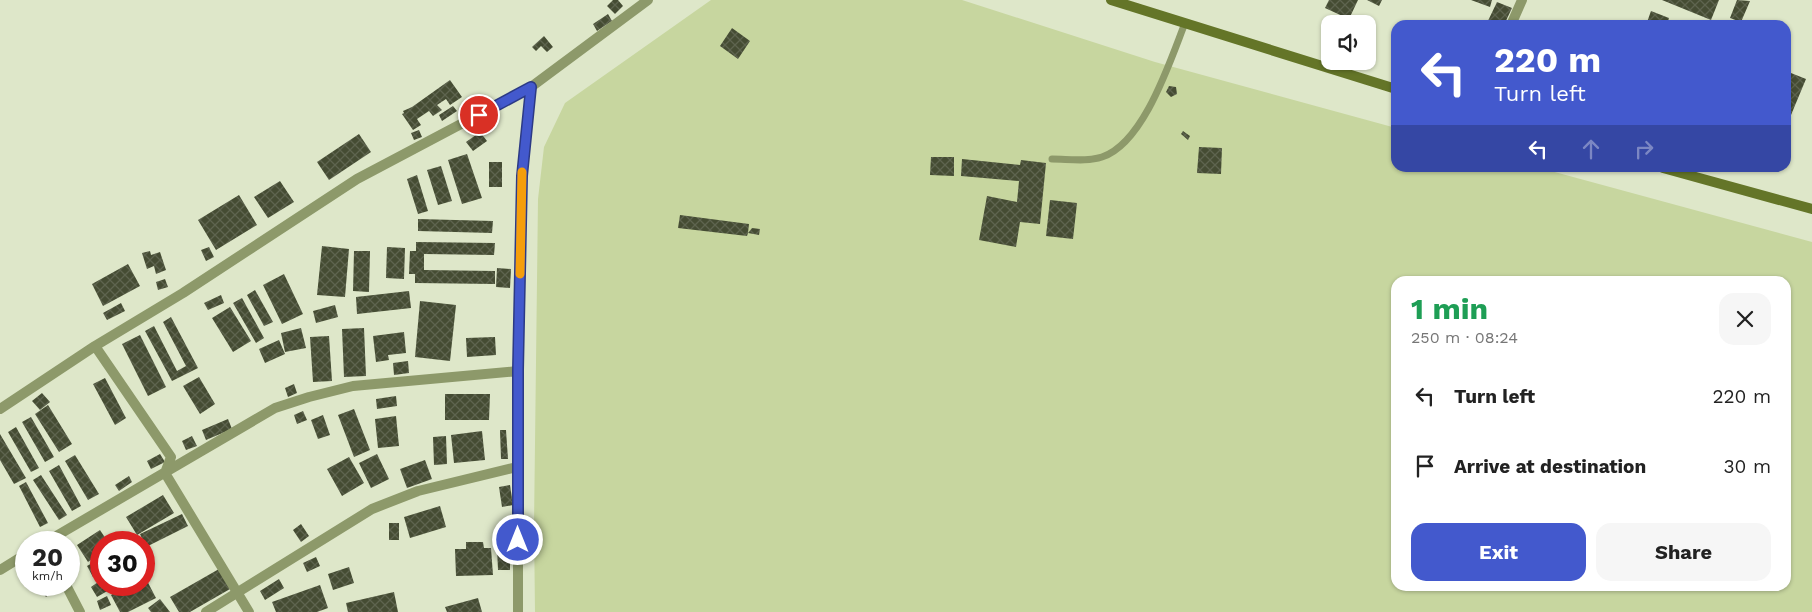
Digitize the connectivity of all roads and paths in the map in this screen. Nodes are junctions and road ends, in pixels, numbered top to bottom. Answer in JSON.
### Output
{"nodes":[{"id":1,"x":648,"y":0,"type":"edge"},
{"id":2,"x":1110,"y":0,"type":"edge"},
{"id":3,"x":1522,"y":0,"type":"edge"},
{"id":4,"x":1513,"y":20,"type":"edge"},
{"id":5,"x":1185,"y":23,"type":"junction"},
{"id":6,"x":531,"y":87,"type":"junction"},
{"id":7,"x":1391,"y":87,"type":"edge"},
{"id":8,"x":1052,"y":159,"type":"dead end"},
{"id":9,"x":1678,"y":172,"type":"edge"},
{"id":10,"x":1812,"y":209,"type":"edge"},
{"id":11,"x":95,"y":346,"type":"junction"},
{"id":12,"x":518,"y":370,"type":"junction"},
{"id":13,"x":0,"y":410,"type":"edge"},
{"id":14,"x":517,"y":467,"type":"junction"},
{"id":15,"x":165,"y":473,"type":"junction"},
{"id":16,"x":65,"y":531,"type":"edge"},
{"id":17,"x":15,"y":561,"type":"edge"},
{"id":18,"x":0,"y":570,"type":"edge"},
{"id":19,"x":239,"y":593,"type":"junction"},
{"id":20,"x":72,"y":596,"type":"edge"},
{"id":21,"x":80,"y":612,"type":"edge"},
{"id":22,"x":206,"y":612,"type":"edge"},
{"id":23,"x":250,"y":612,"type":"edge"},
{"id":24,"x":518,"y":612,"type":"edge"}],
"edges":[{"from":1,"to":6,"type":"street"},
{"from":2,"to":5,"type":"main road"},
{"from":3,"to":4,"type":"street"},
{"from":5,"to":7,"type":"main road"},
{"from":5,"to":8,"type":"lane"},
{"from":6,"to":11,"type":"street"},
{"from":6,"to":12,"type":"street"},
{"from":9,"to":10,"type":"main road"},
{"from":11,"to":13,"type":"street"},
{"from":11,"to":15,"type":"street"},
{"from":12,"to":14,"type":"street"},
{"from":12,"to":15,"type":"street"},
{"from":14,"to":19,"type":"street"},
{"from":14,"to":24,"type":"street"},
{"from":15,"to":16,"type":"street"},
{"from":15,"to":19,"type":"street"},
{"from":17,"to":18,"type":"street"},
{"from":19,"to":22,"type":"street"},
{"from":19,"to":23,"type":"street"},
{"from":20,"to":21,"type":"street"}]}
